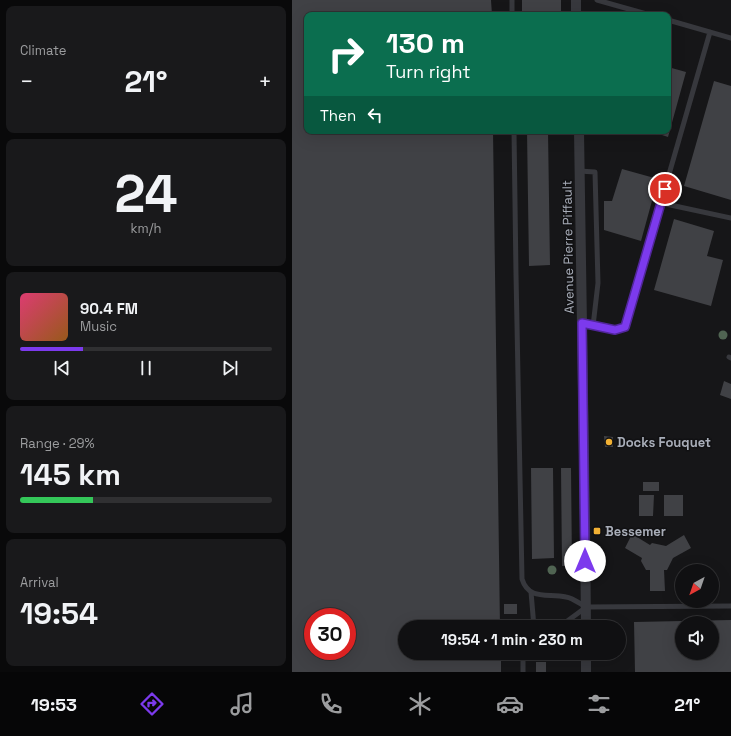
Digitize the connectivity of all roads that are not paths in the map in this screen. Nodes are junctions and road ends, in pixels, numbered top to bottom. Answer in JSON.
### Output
{"nodes":[{"id":1,"x":512,"y":0,"type":"edge"},
{"id":2,"x":576,"y":0,"type":"edge"},
{"id":3,"x":597,"y":0,"type":"edge"},
{"id":4,"x":512,"y":12,"type":"edge"},
{"id":5,"x":576,"y":12,"type":"edge"},
{"id":6,"x":639,"y":12,"type":"edge"},
{"id":7,"x":671,"y":21,"type":"edge"},
{"id":8,"x":710,"y":32,"type":"junction"},
{"id":9,"x":731,"y":38,"type":"edge"},
{"id":10,"x":514,"y":134,"type":"edge"},
{"id":11,"x":578,"y":134,"type":"edge"},
{"id":12,"x":579,"y":171,"type":"junction"},
{"id":13,"x":661,"y":203,"type":"junction"},
{"id":14,"x":731,"y":218,"type":"edge"},
{"id":15,"x":582,"y":323,"type":"junction"},
{"id":16,"x":593,"y":326,"type":"junction"},
{"id":17,"x":531,"y":592,"type":"junction"},
{"id":18,"x":731,"y":606,"type":"edge"},
{"id":19,"x":586,"y":607,"type":"junction"},
{"id":20,"x":533,"y":620,"type":"edge"},
{"id":21,"x":569,"y":620,"type":"edge"},
{"id":22,"x":586,"y":620,"type":"edge"},
{"id":23,"x":523,"y":660,"type":"edge"},
{"id":24,"x":586,"y":660,"type":"edge"},
{"id":25,"x":522,"y":672,"type":"edge"},
{"id":26,"x":586,"y":672,"type":"edge"}],
"edges":[{"from":1,"to":4,"type":"lane"},
{"from":2,"to":5,"type":"street"},
{"from":3,"to":6,"type":"lane"},
{"from":7,"to":8,"type":"lane"},
{"from":8,"to":9,"type":"lane"},
{"from":8,"to":13,"type":"lane"},
{"from":10,"to":17,"type":"lane"},
{"from":11,"to":12,"type":"street","name":"Avenue Pierre Piffault"},
{"from":12,"to":15,"type":"street","name":"Avenue Pierre Piffault"},
{"from":12,"to":16,"type":"lane"},
{"from":13,"to":14,"type":"lane"},
{"from":13,"to":16,"type":"lane"},
{"from":15,"to":16,"type":"lane"},
{"from":15,"to":19,"type":"street","name":"Avenue Pierre Piffault"},
{"from":17,"to":19,"type":"lane"},
{"from":17,"to":20,"type":"lane"},
{"from":18,"to":19,"type":"lane"},
{"from":19,"to":21,"type":"lane"},
{"from":19,"to":22,"type":"street","name":"Avenue Pierre Piffault"},
{"from":23,"to":25,"type":"lane"},
{"from":24,"to":26,"type":"street"}]}
